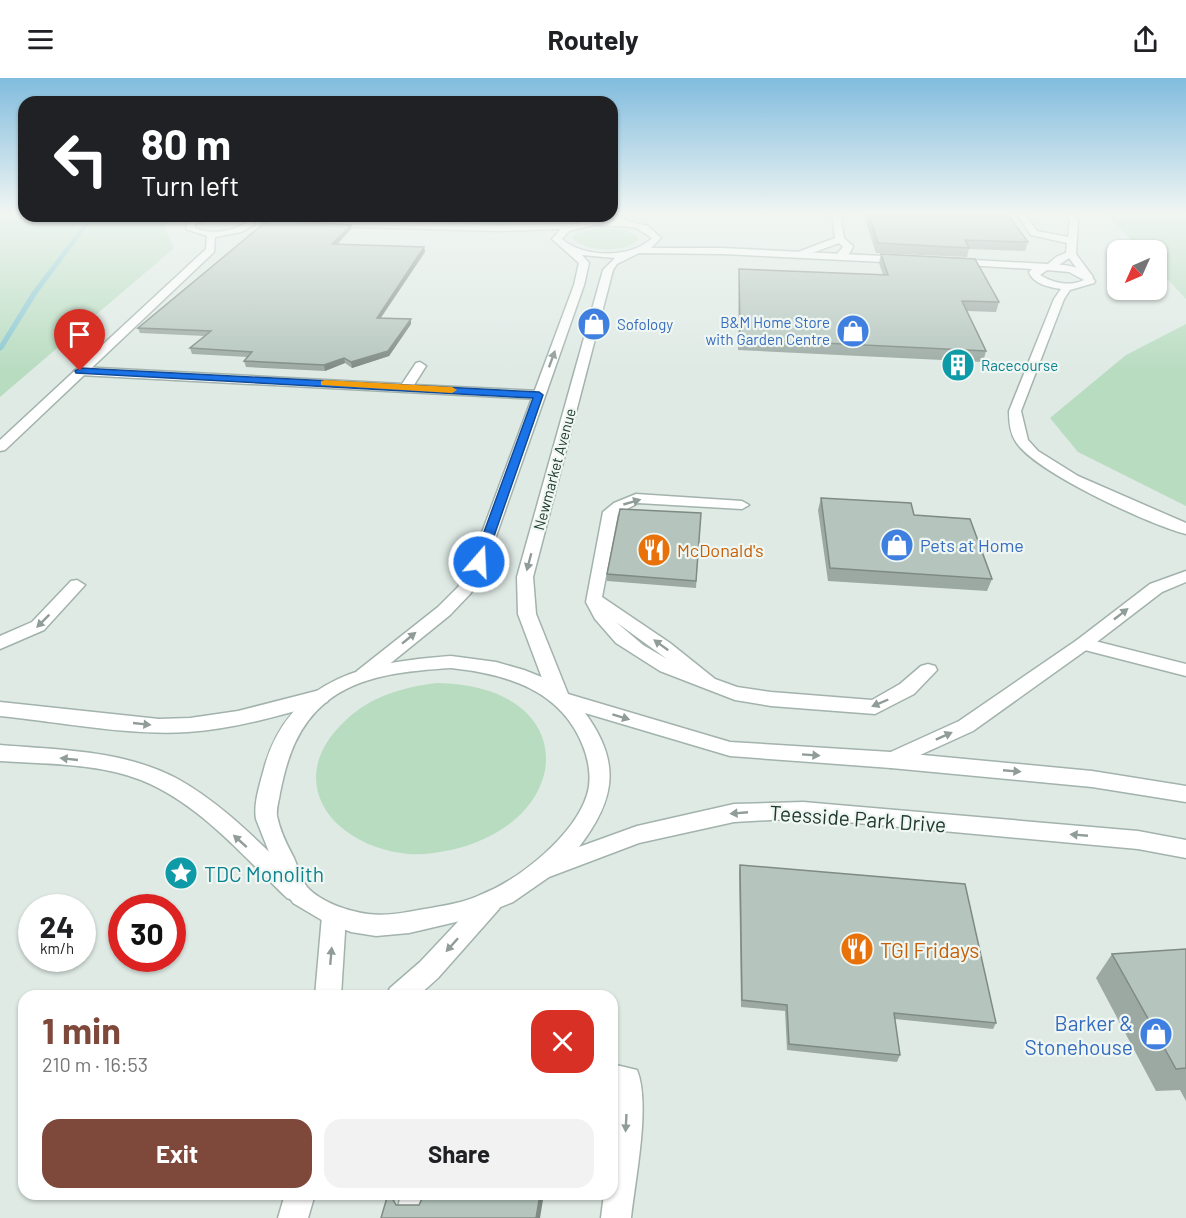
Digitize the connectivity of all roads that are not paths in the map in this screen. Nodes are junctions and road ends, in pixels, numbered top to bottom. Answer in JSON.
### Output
{"nodes":[{"id":1,"x":193,"y":266,"type":"edge"},
{"id":2,"x":583,"y":266,"type":"edge"},
{"id":3,"x":611,"y":266,"type":"edge"},
{"id":4,"x":988,"y":266,"type":"edge"},
{"id":5,"x":1029,"y":266,"type":"edge"},
{"id":6,"x":1080,"y":266,"type":"edge"},
{"id":7,"x":1048,"y":267,"type":"junction"},
{"id":8,"x":1035,"y":276,"type":"junction"},
{"id":9,"x":1088,"y":277,"type":"junction"},
{"id":10,"x":1068,"y":286,"type":"junction"},
{"id":11,"x":420,"y":366,"type":"dead end"},
{"id":12,"x":80,"y":371,"type":"junction"},
{"id":13,"x":406,"y":388,"type":"junction"},
{"id":14,"x":539,"y":395,"type":"junction"},
{"id":15,"x":0,"y":447,"type":"edge"},
{"id":16,"x":742,"y":505,"type":"dead end"},
{"id":17,"x":1186,"y":529,"type":"edge"},
{"id":18,"x":1186,"y":576,"type":"edge"},
{"id":19,"x":77,"y":585,"type":"dead end"},
{"id":20,"x":0,"y":643,"type":"edge"},
{"id":21,"x":1083,"y":644,"type":"junction"},
{"id":22,"x":928,"y":670,"type":"dead end"},
{"id":23,"x":1186,"y":670,"type":"edge"},
{"id":24,"x":364,"y":675,"type":"junction"},
{"id":25,"x":320,"y":697,"type":"junction"},
{"id":26,"x":562,"y":697,"type":"junction"},
{"id":27,"x":0,"y":709,"type":"edge"},
{"id":28,"x":0,"y":753,"type":"edge"},
{"id":29,"x":891,"y":760,"type":"junction"},
{"id":30,"x":1186,"y":794,"type":"edge"},
{"id":31,"x":1186,"y":849,"type":"edge"},
{"id":32,"x":538,"y":871,"type":"junction"},
{"id":33,"x":299,"y":894,"type":"junction"},
{"id":34,"x":491,"y":902,"type":"junction"},
{"id":35,"x":334,"y":916,"type":"junction"},
{"id":36,"x":328,"y":990,"type":"edge"},
{"id":37,"x":406,"y":990,"type":"edge"},
{"id":38,"x":618,"y":1079,"type":"edge"},
{"id":39,"x":298,"y":1200,"type":"edge"},
{"id":40,"x":293,"y":1218,"type":"edge"},
{"id":41,"x":616,"y":1218,"type":"edge"}],
"edges":[{"from":1,"to":12,"type":"street"},
{"from":14,"to":2,"type":"street","name":"Newmarket Avenue","one_way":true},
{"from":3,"to":26,"type":"street","name":"Newmarket Avenue","one_way":true},
{"from":4,"to":8,"type":"street"},
{"from":5,"to":7,"type":"street"},
{"from":6,"to":9,"type":"street"},
{"from":7,"to":8,"type":"street"},
{"from":7,"to":9,"type":"street"},
{"from":8,"to":10,"type":"street"},
{"from":9,"to":10,"type":"street"},
{"from":10,"to":17,"type":"street"},
{"from":11,"to":13,"type":"street"},
{"from":12,"to":13,"type":"street"},
{"from":12,"to":15,"type":"street"},
{"from":13,"to":14,"type":"street"},
{"from":24,"to":14,"type":"street","name":"Newmarket Avenue","one_way":true},
{"from":22,"to":16,"type":"street","one_way":true},
{"from":21,"to":18,"type":"street","one_way":true},
{"from":19,"to":20,"type":"street","one_way":true},
{"from":21,"to":23,"type":"street"},
{"from":29,"to":21,"type":"street","one_way":true},
{"from":24,"to":25,"type":"street"},
{"from":24,"to":26,"type":"street"},
{"from":27,"to":25,"type":"street","one_way":true},
{"from":25,"to":33,"type":"street"},
{"from":26,"to":29,"type":"street","one_way":true},
{"from":26,"to":32,"type":"street"},
{"from":33,"to":28,"type":"street","one_way":true},
{"from":29,"to":30,"type":"street","one_way":true},
{"from":31,"to":32,"type":"street","name":"Teesside Park Drive","one_way":true},
{"from":32,"to":34,"type":"street"},
{"from":33,"to":35,"type":"street"},
{"from":34,"to":35,"type":"street"},
{"from":34,"to":37,"type":"street","one_way":true},
{"from":36,"to":35,"type":"street","one_way":true},
{"from":38,"to":41,"type":"street","one_way":true},
{"from":39,"to":40,"type":"street"}]}
